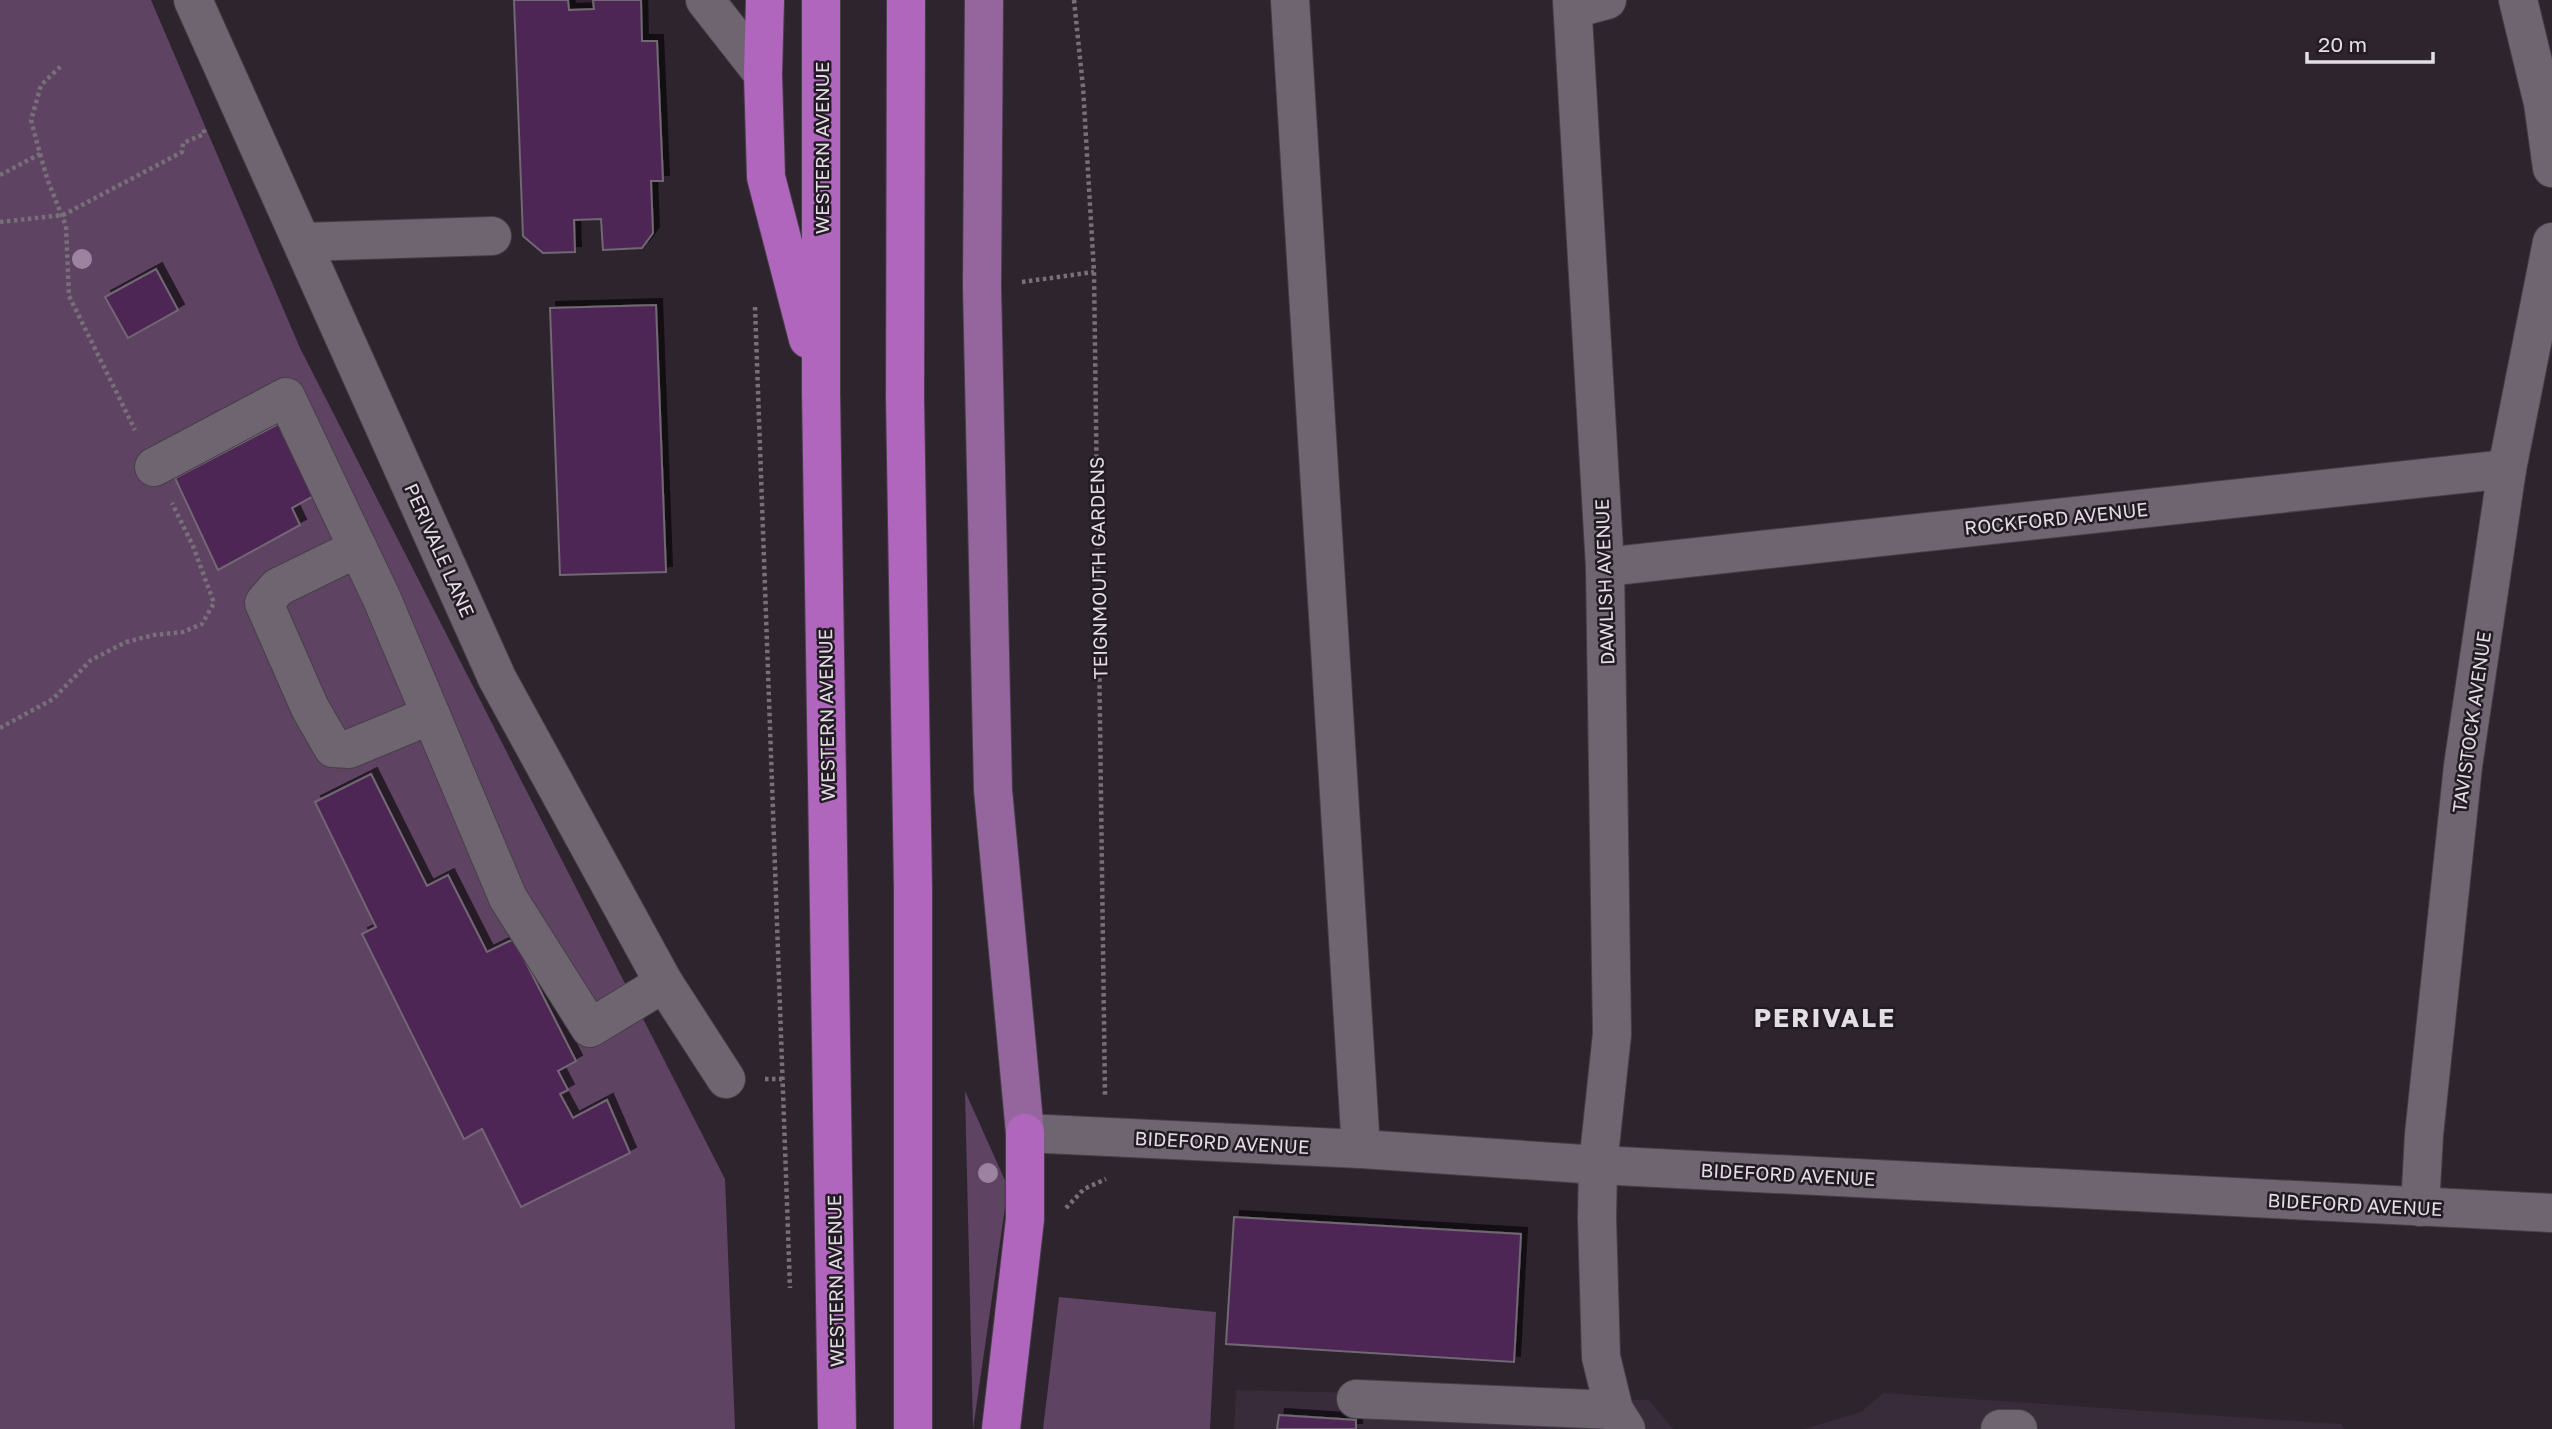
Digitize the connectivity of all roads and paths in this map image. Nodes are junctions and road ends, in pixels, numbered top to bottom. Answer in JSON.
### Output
{"nodes":[{"id":1,"x":705,"y":0,"type":"edge"},
{"id":2,"x":765,"y":0,"type":"edge"},
{"id":3,"x":821,"y":0,"type":"edge"},
{"id":4,"x":906,"y":0,"type":"edge"},
{"id":5,"x":984,"y":0,"type":"edge"},
{"id":6,"x":1074,"y":0,"type":"edge"},
{"id":7,"x":1290,"y":0,"type":"edge"},
{"id":8,"x":2518,"y":0,"type":"edge"},
{"id":9,"x":201,"y":3,"type":"edge"},
{"id":10,"x":1584,"y":3,"type":"edge"},
{"id":11,"x":61,"y":66,"type":"dead end"},
{"id":12,"x":763,"y":74,"type":"junction"},
{"id":13,"x":204,"y":123,"type":"dead end"},
{"id":14,"x":40,"y":154,"type":"junction"},
{"id":15,"x":2552,"y":168,"type":"edge"},
{"id":16,"x":0,"y":175,"type":"edge"},
{"id":17,"x":63,"y":215,"type":"junction"},
{"id":18,"x":0,"y":222,"type":"edge"},
{"id":19,"x":492,"y":236,"type":"dead end"},
{"id":20,"x":303,"y":242,"type":"junction"},
{"id":21,"x":2552,"y":242,"type":"edge"},
{"id":22,"x":1094,"y":272,"type":"junction"},
{"id":23,"x":982,"y":287,"type":"junction"},
{"id":24,"x":754,"y":293,"type":"dead end"},
{"id":25,"x":821,"y":392,"type":"junction"},
{"id":26,"x":154,"y":467,"type":"junction"},
{"id":27,"x":2507,"y":469,"type":"junction"},
{"id":28,"x":358,"y":548,"type":"junction"},
{"id":29,"x":1605,"y":567,"type":"junction"},
{"id":30,"x":430,"y":715,"type":"junction"},
{"id":31,"x":0,"y":728,"type":"edge"},
{"id":32,"x":664,"y":983,"type":"junction"},
{"id":33,"x":726,"y":1079,"type":"dead end"},
{"id":34,"x":1025,"y":1133,"type":"junction"},
{"id":35,"x":1106,"y":1137,"type":"junction"},
{"id":36,"x":1362,"y":1149,"type":"junction"},
{"id":37,"x":1598,"y":1165,"type":"junction"},
{"id":38,"x":2420,"y":1207,"type":"junction"},
{"id":39,"x":1065,"y":1210,"type":"dead end"},
{"id":40,"x":2552,"y":1213,"type":"edge"},
{"id":41,"x":791,"y":1294,"type":"dead end"},
{"id":42,"x":1356,"y":1399,"type":"dead end"},
{"id":43,"x":1620,"y":1420,"type":"edge"},
{"id":44,"x":837,"y":1429,"type":"edge"},
{"id":45,"x":913,"y":1429,"type":"edge"},
{"id":46,"x":1001,"y":1429,"type":"edge"},
{"id":47,"x":2000,"y":1429,"type":"edge"},
{"id":48,"x":2018,"y":1429,"type":"edge"}],
"edges":[{"from":1,"to":12,"type":"street"},
{"from":2,"to":12,"type":"highway"},
{"from":3,"to":25,"type":"highway","name":"WESTERN AVENUE"},
{"from":4,"to":45,"type":"highway"},
{"from":5,"to":23,"type":"main road"},
{"from":6,"to":22,"type":"path","name":"TEIGNMOUTH GARDENS"},
{"from":7,"to":36,"type":"street"},
{"from":8,"to":15,"type":"street"},
{"from":9,"to":20,"type":"street","name":"PERIVALE LANE"},
{"from":10,"to":29,"type":"street","name":"DAWLISH AVENUE"},
{"from":11,"to":14,"type":"path"},
{"from":12,"to":25,"type":"highway"},
{"from":13,"to":17,"type":"path"},
{"from":14,"to":16,"type":"path"},
{"from":14,"to":17,"type":"path"},
{"from":17,"to":18,"type":"path"},
{"from":17,"to":26,"type":"path"},
{"from":19,"to":20,"type":"street"},
{"from":20,"to":32,"type":"street","name":"PERIVALE LANE"},
{"from":21,"to":27,"type":"street","name":"TAVISTOCK AVENUE"},
{"from":22,"to":23,"type":"path"},
{"from":22,"to":35,"type":"path","name":"TEIGNMOUTH GARDENS"},
{"from":23,"to":34,"type":"main road"},
{"from":24,"to":41,"type":"path"},
{"from":25,"to":44,"type":"highway","name":"WESTERN AVENUE"},
{"from":26,"to":28,"type":"street"},
{"from":26,"to":31,"type":"path"},
{"from":27,"to":29,"type":"street","name":"ROCKFORD AVENUE"},
{"from":27,"to":38,"type":"street","name":"TAVISTOCK AVENUE"},
{"from":28,"to":30,"type":"street"},
{"from":28,"to":30,"type":"street"},
{"from":29,"to":37,"type":"street","name":"DAWLISH AVENUE"},
{"from":30,"to":32,"type":"street"},
{"from":32,"to":33,"type":"street","name":"PERIVALE LANE"},
{"from":34,"to":35,"type":"street","name":"BIDEFORD AVENUE"},
{"from":34,"to":46,"type":"highway"},
{"from":35,"to":36,"type":"street","name":"BIDEFORD AVENUE"},
{"from":35,"to":39,"type":"path","name":"TEIGNMOUTH GARDENS"},
{"from":36,"to":37,"type":"street","name":"BIDEFORD AVENUE"},
{"from":37,"to":38,"type":"street","name":"BIDEFORD AVENUE"},
{"from":37,"to":43,"type":"street","name":"DAWLISH AVENUE"},
{"from":38,"to":40,"type":"street","name":"BIDEFORD AVENUE"},
{"from":42,"to":43,"type":"street"},
{"from":47,"to":48,"type":"street"}]}
